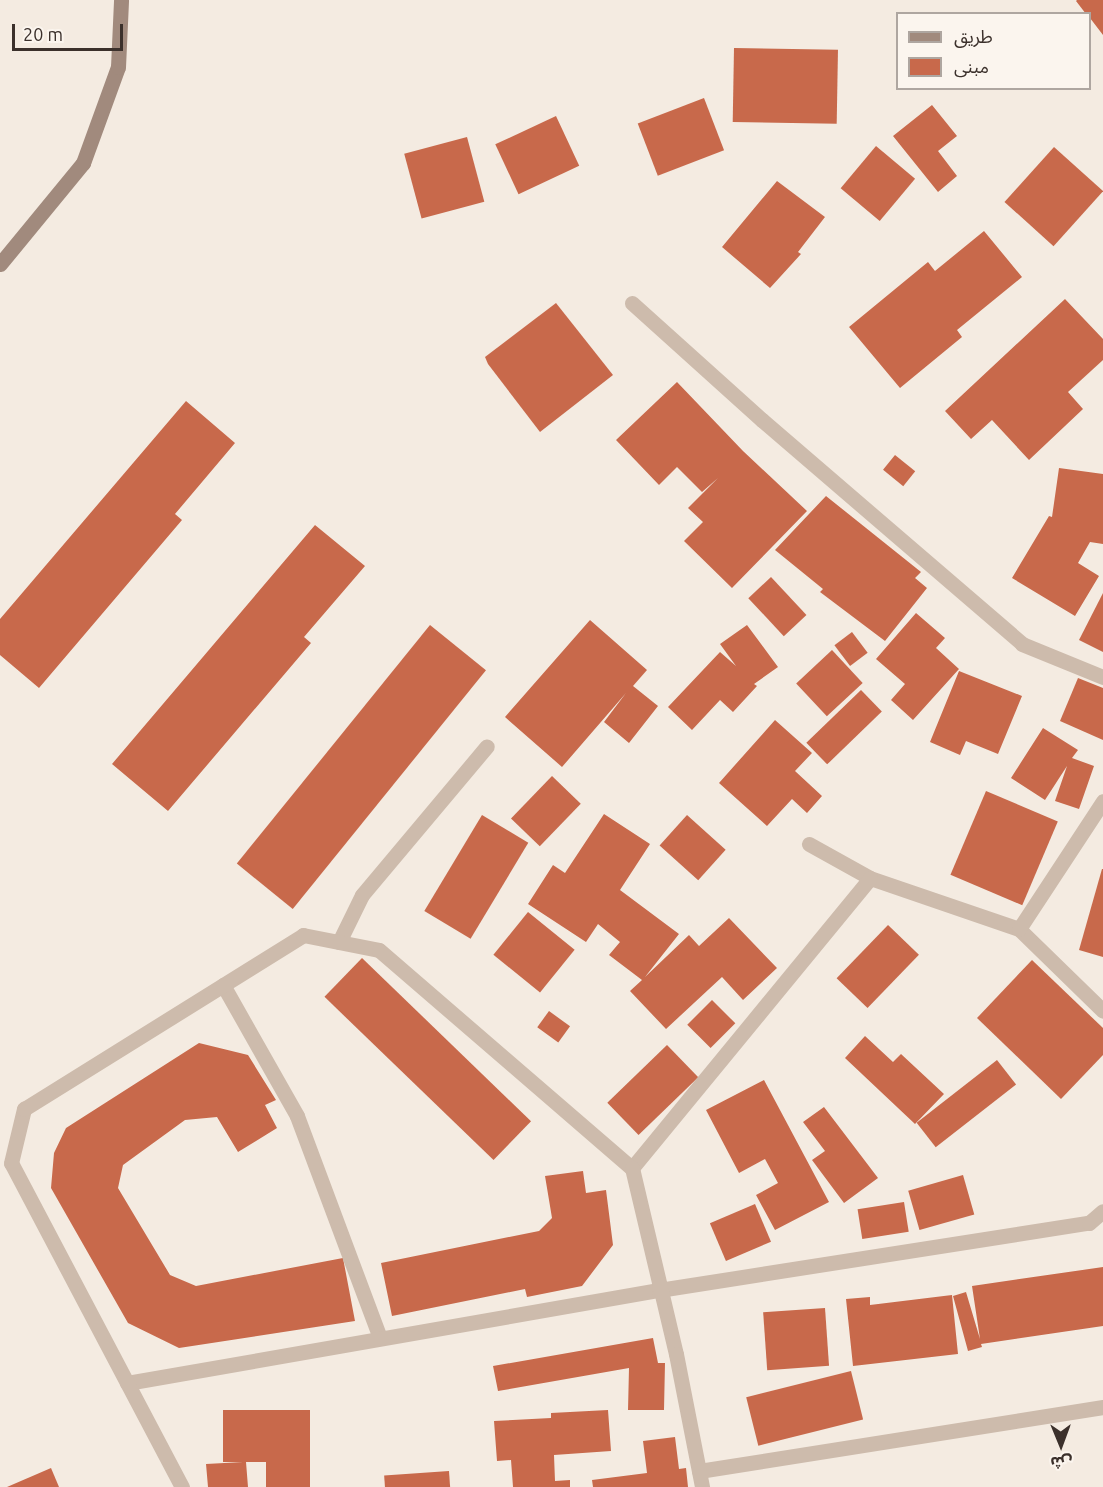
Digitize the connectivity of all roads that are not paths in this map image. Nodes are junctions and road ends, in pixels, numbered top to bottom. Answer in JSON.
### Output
{"nodes":[{"id":1,"x":121,"y":0,"type":"edge"},
{"id":2,"x":0,"y":264,"type":"edge"},
{"id":3,"x":632,"y":303,"type":"dead end"},
{"id":4,"x":1103,"y":677,"type":"edge"},
{"id":5,"x":487,"y":746,"type":"dead end"},
{"id":6,"x":1103,"y":801,"type":"edge"},
{"id":7,"x":809,"y":844,"type":"dead end"},
{"id":8,"x":870,"y":878,"type":"junction"},
{"id":9,"x":1019,"y":929,"type":"junction"},
{"id":10,"x":339,"y":942,"type":"junction"},
{"id":11,"x":223,"y":985,"type":"junction"},
{"id":12,"x":1103,"y":1011,"type":"edge"},
{"id":13,"x":632,"y":1168,"type":"junction"},
{"id":14,"x":1103,"y":1211,"type":"edge"},
{"id":15,"x":659,"y":1290,"type":"junction"},
{"id":16,"x":380,"y":1338,"type":"junction"},
{"id":17,"x":127,"y":1383,"type":"junction"},
{"id":18,"x":1103,"y":1407,"type":"edge"},
{"id":19,"x":699,"y":1471,"type":"junction"},
{"id":20,"x":182,"y":1487,"type":"edge"},
{"id":21,"x":702,"y":1487,"type":"edge"}],
"edges":[{"from":1,"to":2,"type":"main road"},
{"from":3,"to":4,"type":"street"},
{"from":5,"to":10,"type":"street"},
{"from":6,"to":9,"type":"street"},
{"from":7,"to":8,"type":"street"},
{"from":8,"to":9,"type":"street"},
{"from":8,"to":13,"type":"street"},
{"from":9,"to":12,"type":"street"},
{"from":10,"to":11,"type":"street"},
{"from":10,"to":13,"type":"street"},
{"from":11,"to":16,"type":"street"},
{"from":11,"to":17,"type":"street"},
{"from":13,"to":15,"type":"street"},
{"from":14,"to":15,"type":"street"},
{"from":15,"to":16,"type":"street"},
{"from":15,"to":19,"type":"street"},
{"from":16,"to":17,"type":"street"},
{"from":17,"to":20,"type":"street"},
{"from":18,"to":19,"type":"street"},
{"from":19,"to":21,"type":"street"}]}
